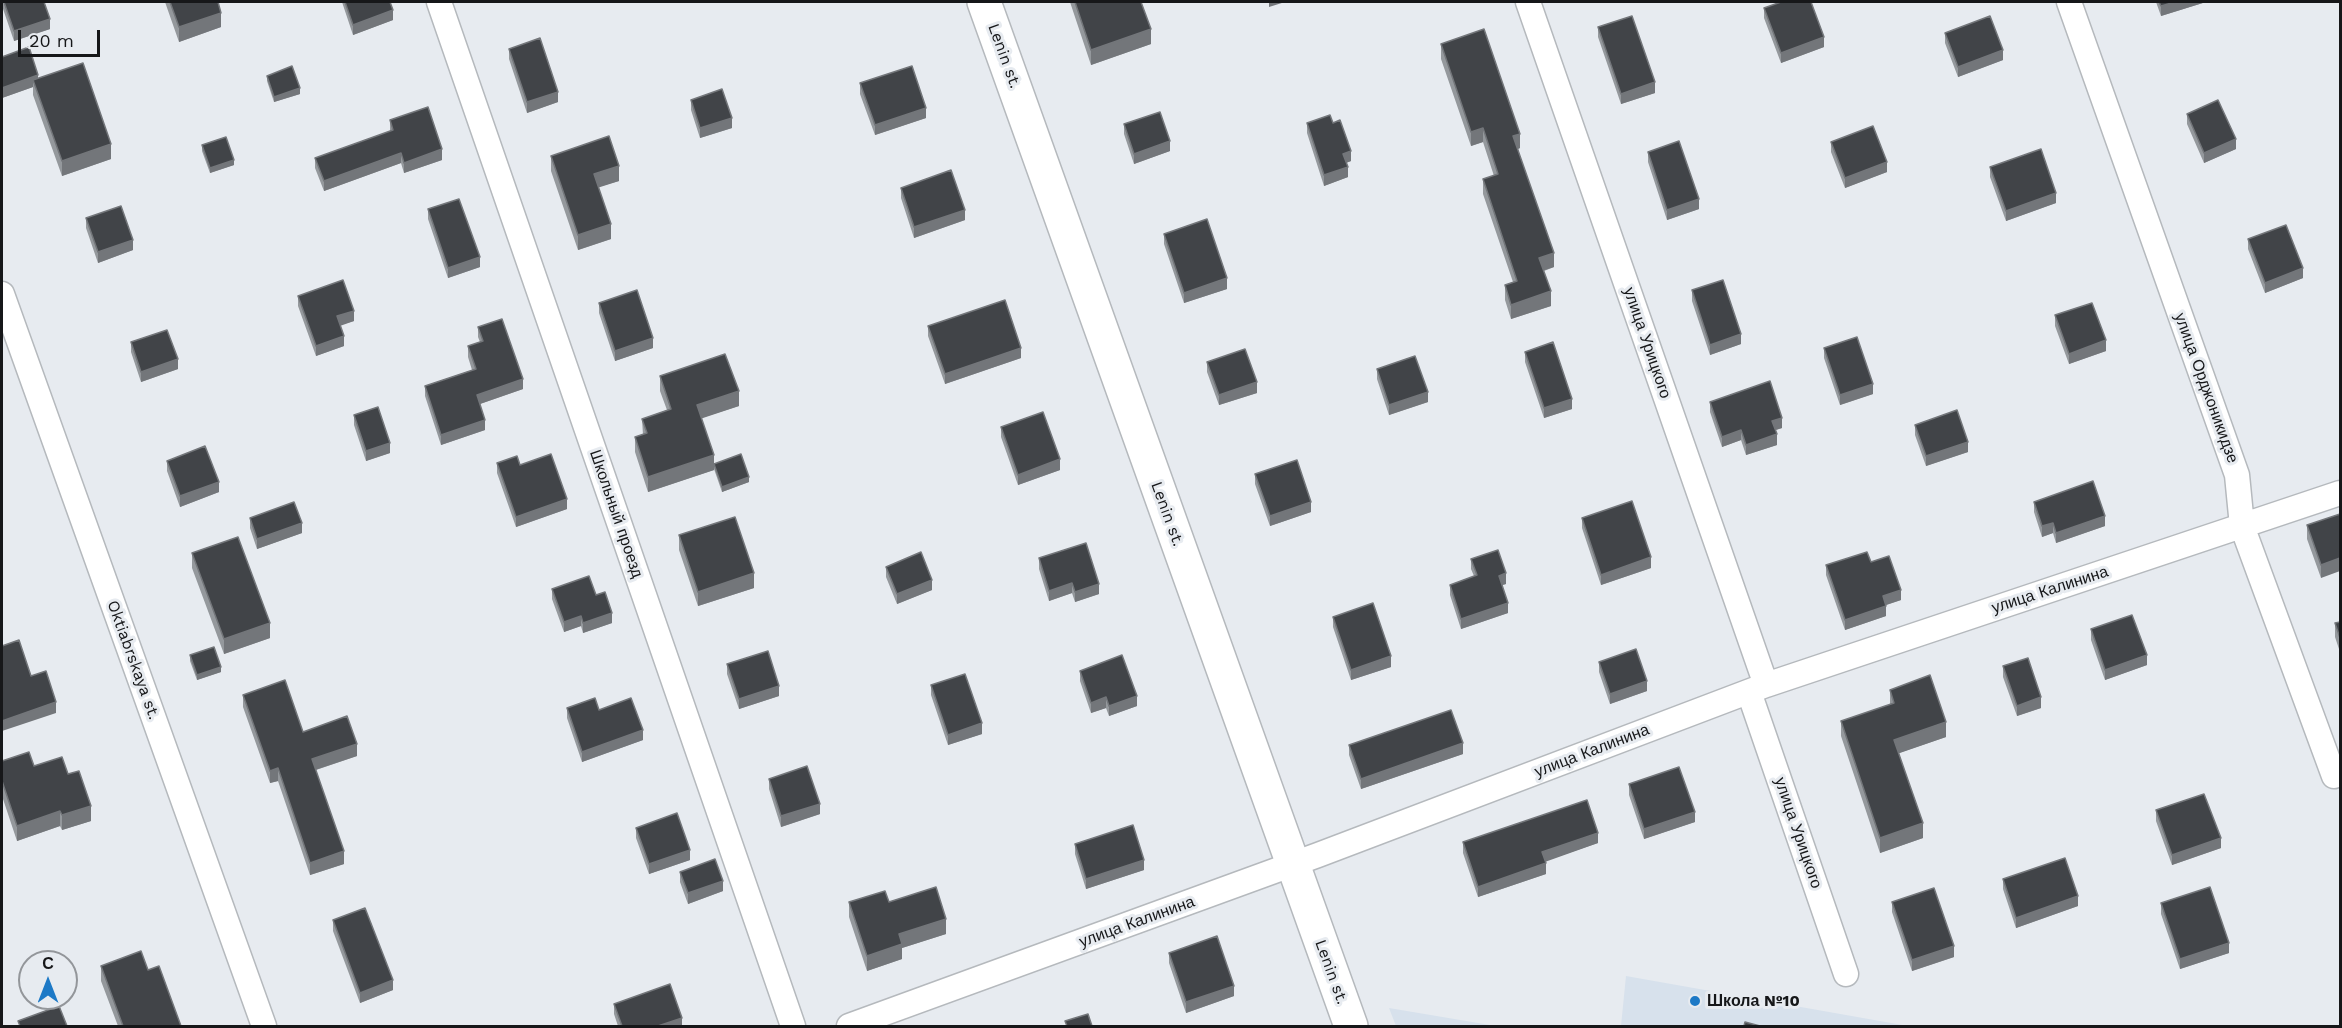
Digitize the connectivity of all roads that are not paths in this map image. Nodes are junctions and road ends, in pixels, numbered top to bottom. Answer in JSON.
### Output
{"nodes":[{"id":1,"x":439,"y":2,"type":"edge"},
{"id":2,"x":984,"y":2,"type":"edge"},
{"id":3,"x":1528,"y":2,"type":"edge"},
{"id":4,"x":2069,"y":2,"type":"edge"},
{"id":5,"x":2,"y":294,"type":"edge"},
{"id":6,"x":2340,"y":493,"type":"edge"},
{"id":7,"x":2242,"y":526,"type":"junction"},
{"id":8,"x":1758,"y":688,"type":"junction"},
{"id":9,"x":2334,"y":776,"type":"dead end"},
{"id":10,"x":1292,"y":865,"type":"junction"},
{"id":11,"x":1846,"y":974,"type":"dead end"},
{"id":12,"x":264,"y":1026,"type":"edge"},
{"id":13,"x":793,"y":1026,"type":"edge"},
{"id":14,"x":849,"y":1026,"type":"edge"},
{"id":15,"x":1351,"y":1026,"type":"edge"}],
"edges":[{"from":1,"to":13,"type":"street","name":"Школьный проезд"},
{"from":2,"to":10,"type":"street","name":"Lenin st."},
{"from":3,"to":8,"type":"street","name":"улица Урицкого"},
{"from":4,"to":7,"type":"street","name":"улица Орджоникидзе"},
{"from":5,"to":12,"type":"street","name":"Oktiabrskaya st."},
{"from":6,"to":7,"type":"street","name":"улица Калинина"},
{"from":7,"to":8,"type":"street","name":"улица Калинина"},
{"from":7,"to":9,"type":"street","name":"улица Орджоникидзе"},
{"from":8,"to":10,"type":"street","name":"улица Калинина"},
{"from":8,"to":11,"type":"street","name":"улица Урицкого"},
{"from":10,"to":14,"type":"street","name":"улица Калинина"},
{"from":10,"to":15,"type":"street","name":"Lenin st."}]}
